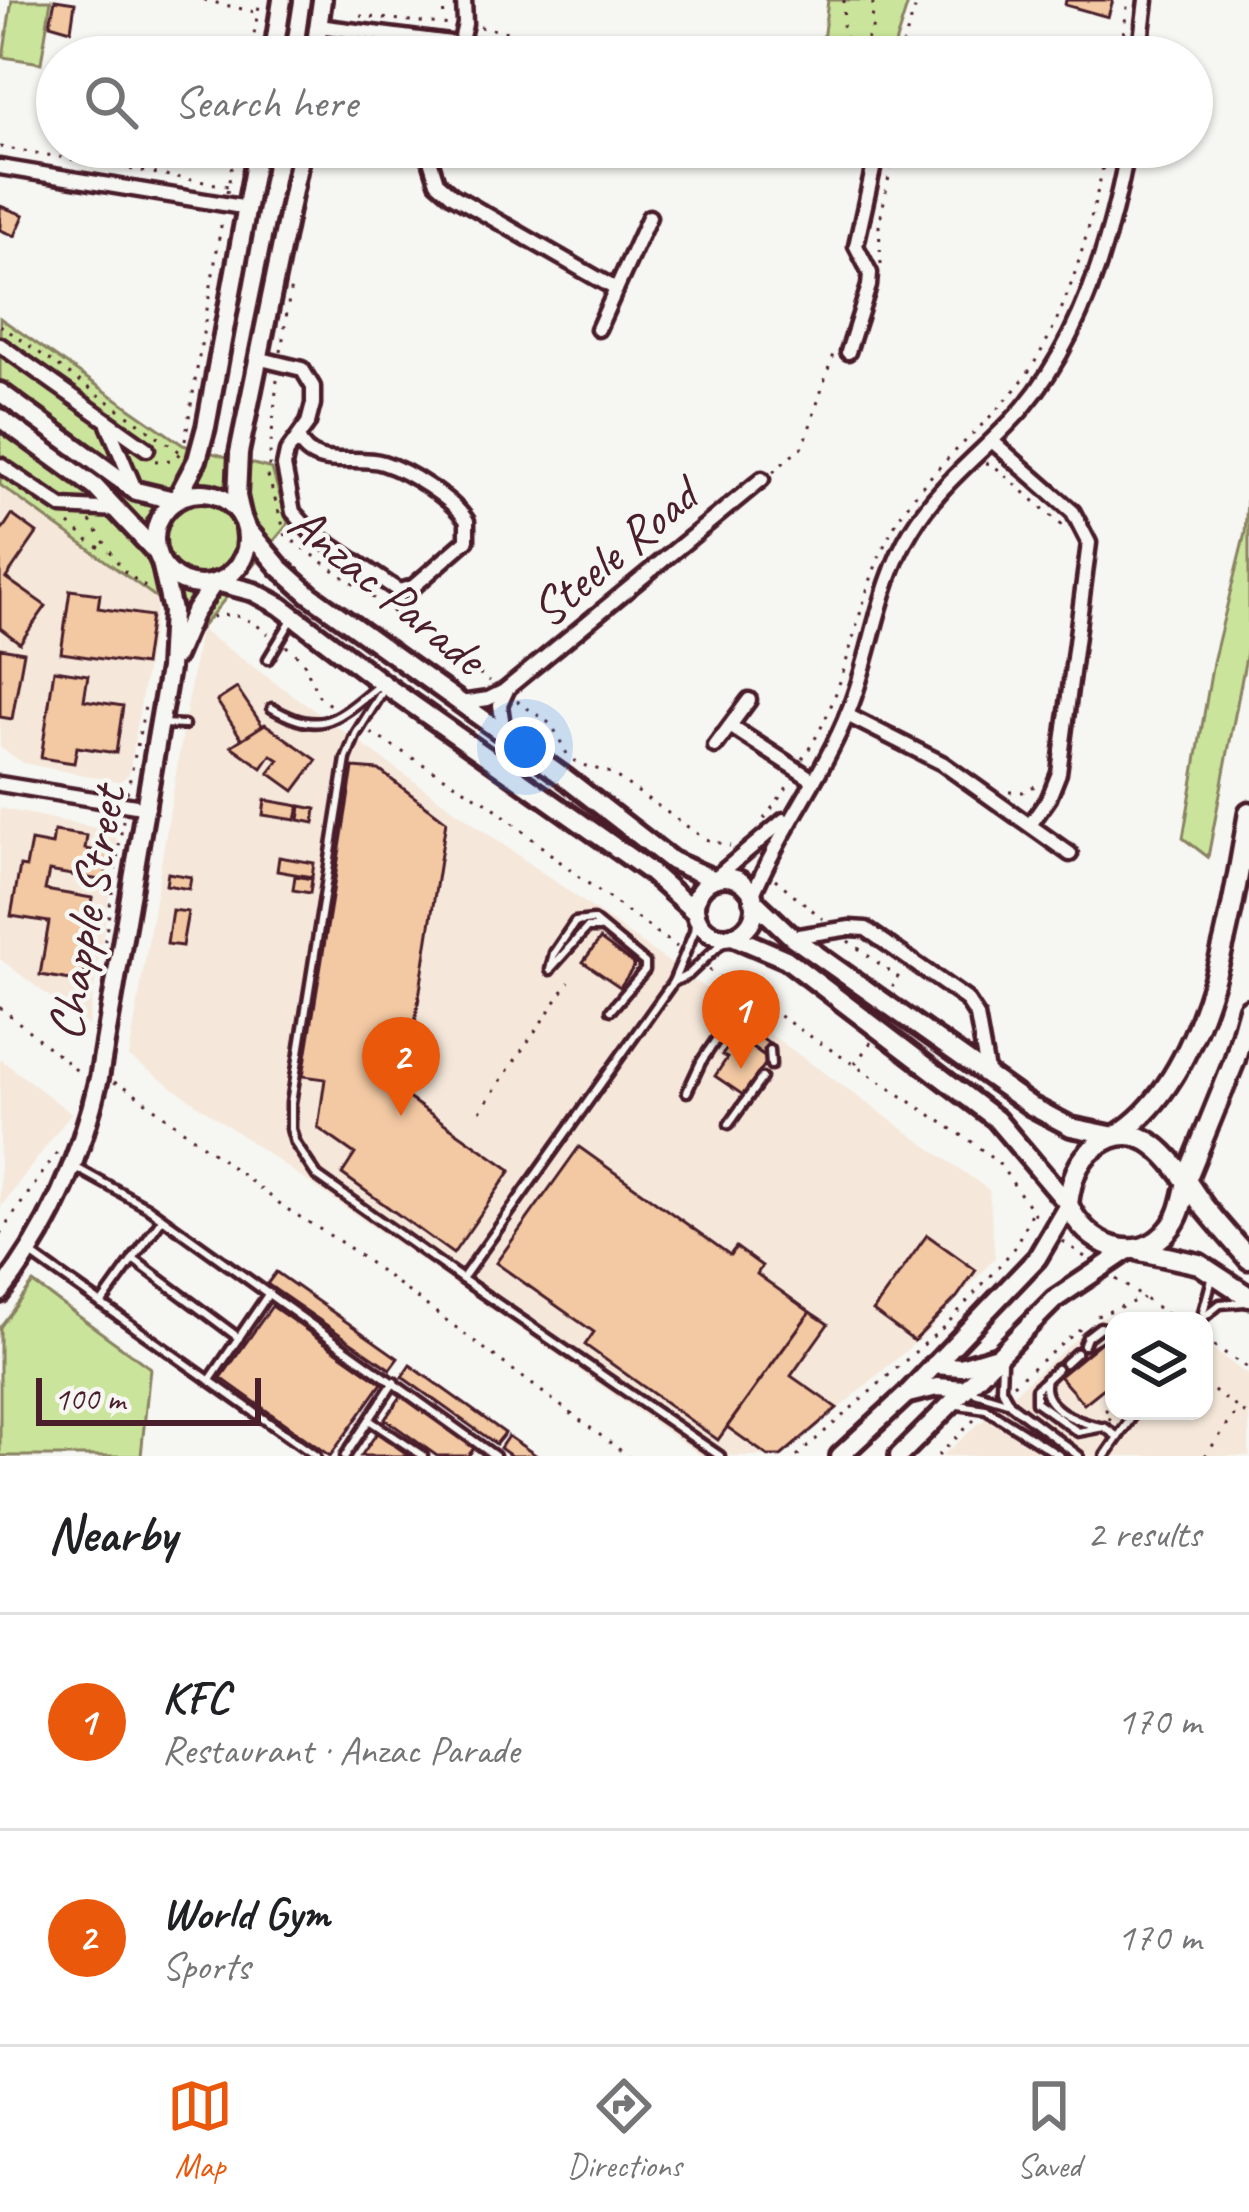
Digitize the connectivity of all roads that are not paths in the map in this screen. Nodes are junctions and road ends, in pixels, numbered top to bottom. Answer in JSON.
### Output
{"nodes":[{"id":1,"x":282,"y":0,"type":"edge"},
{"id":2,"x":322,"y":0,"type":"edge"},
{"id":3,"x":464,"y":0,"type":"edge"},
{"id":4,"x":1146,"y":0,"type":"edge"},
{"id":5,"x":318,"y":26,"type":"junction"},
{"id":6,"x":276,"y":36,"type":"edge"},
{"id":7,"x":317,"y":36,"type":"edge"},
{"id":8,"x":392,"y":36,"type":"edge"},
{"id":9,"x":462,"y":36,"type":"edge"},
{"id":10,"x":1142,"y":36,"type":"edge"},
{"id":11,"x":0,"y":166,"type":"edge"},
{"id":12,"x":255,"y":168,"type":"edge"},
{"id":13,"x":298,"y":168,"type":"edge"},
{"id":14,"x":433,"y":168,"type":"edge"},
{"id":15,"x":873,"y":168,"type":"edge"},
{"id":16,"x":1123,"y":168,"type":"edge"},
{"id":17,"x":248,"y":208,"type":"junction"},
{"id":18,"x":649,"y":218,"type":"dead end"},
{"id":19,"x":614,"y":288,"type":"junction"},
{"id":20,"x":598,"y":329,"type":"dead end"},
{"id":21,"x":0,"y":345,"type":"edge"},
{"id":22,"x":848,"y":352,"type":"road end"},
{"id":23,"x":257,"y":358,"type":"junction"},
{"id":24,"x":0,"y":392,"type":"edge"},
{"id":25,"x":0,"y":418,"type":"edge"},
{"id":26,"x":104,"y":419,"type":"junction"},
{"id":27,"x":298,"y":438,"type":"junction"},
{"id":28,"x":992,"y":441,"type":"junction"},
{"id":29,"x":147,"y":449,"type":"dead end"},
{"id":30,"x":0,"y":465,"type":"edge"},
{"id":31,"x":762,"y":478,"type":"road end"},
{"id":32,"x":139,"y":493,"type":"junction"},
{"id":33,"x":176,"y":499,"type":"junction"},
{"id":34,"x":119,"y":510,"type":"junction"},
{"id":35,"x":244,"y":523,"type":"junction"},
{"id":36,"x":159,"y":557,"type":"junction"},
{"id":37,"x":215,"y":583,"type":"junction"},
{"id":38,"x":293,"y":616,"type":"junction"},
{"id":39,"x":268,"y":659,"type":"dead end"},
{"id":40,"x":169,"y":669,"type":"junction"},
{"id":41,"x":384,"y":685,"type":"junction"},
{"id":42,"x":507,"y":689,"type":"junction"},
{"id":43,"x":748,"y":700,"type":"dead end"},
{"id":44,"x":461,"y":703,"type":"junction"},
{"id":45,"x":272,"y":708,"type":"dead end"},
{"id":46,"x":847,"y":715,"type":"junction"},
{"id":47,"x":160,"y":724,"type":"junction"},
{"id":48,"x":184,"y":725,"type":"dead end"},
{"id":49,"x":730,"y":726,"type":"junction"},
{"id":50,"x":504,"y":733,"type":"junction"},
{"id":51,"x":715,"y":746,"type":"dead end"},
{"id":52,"x":813,"y":780,"type":"junction"},
{"id":53,"x":0,"y":784,"type":"edge"},
{"id":54,"x":148,"y":808,"type":"junction"},
{"id":55,"x":793,"y":811,"type":"junction"},
{"id":56,"x":1249,"y":812,"type":"edge"},
{"id":57,"x":1030,"y":825,"type":"junction"},
{"id":58,"x":1070,"y":854,"type":"dead end"},
{"id":59,"x":714,"y":879,"type":"junction"},
{"id":60,"x":753,"y":898,"type":"junction"},
{"id":61,"x":696,"y":914,"type":"junction"},
{"id":62,"x":730,"y":936,"type":"junction"},
{"id":63,"x":793,"y":937,"type":"junction"},
{"id":64,"x":550,"y":970,"type":"dead end"},
{"id":65,"x":673,"y":982,"type":"junction"},
{"id":66,"x":1249,"y":1009,"type":"edge"},
{"id":67,"x":611,"y":1010,"type":"dead end"},
{"id":68,"x":746,"y":1033,"type":"dead end"},
{"id":69,"x":770,"y":1050,"type":"dead end"},
{"id":70,"x":770,"y":1065,"type":"dead end"},
{"id":71,"x":988,"y":1077,"type":"junction"},
{"id":72,"x":762,"y":1078,"type":"dead end"},
{"id":73,"x":687,"y":1092,"type":"dead end"},
{"id":74,"x":729,"y":1124,"type":"dead end"},
{"id":75,"x":1116,"y":1136,"type":"junction"},
{"id":76,"x":73,"y":1166,"type":"junction"},
{"id":77,"x":1187,"y":1181,"type":"junction"},
{"id":78,"x":1068,"y":1205,"type":"junction"},
{"id":79,"x":163,"y":1218,"type":"junction"},
{"id":80,"x":1130,"y":1250,"type":"junction"},
{"id":81,"x":28,"y":1252,"type":"junction"},
{"id":82,"x":133,"y":1259,"type":"junction"},
{"id":83,"x":1249,"y":1259,"type":"edge"},
{"id":84,"x":1208,"y":1269,"type":"junction"},
{"id":85,"x":462,"y":1279,"type":"junction"},
{"id":86,"x":0,"y":1293,"type":"edge"},
{"id":87,"x":269,"y":1293,"type":"junction"},
{"id":88,"x":1249,"y":1300,"type":"edge"},
{"id":89,"x":101,"y":1304,"type":"junction"},
{"id":90,"x":1202,"y":1312,"type":"edge"},
{"id":91,"x":1210,"y":1312,"type":"edge"},
{"id":92,"x":1105,"y":1329,"type":"edge"},
{"id":93,"x":239,"y":1338,"type":"junction"},
{"id":94,"x":1084,"y":1345,"type":"dead end"},
{"id":95,"x":1005,"y":1348,"type":"junction"},
{"id":96,"x":1076,"y":1353,"type":"dead end"},
{"id":97,"x":934,"y":1365,"type":"junction"},
{"id":98,"x":210,"y":1381,"type":"junction"},
{"id":99,"x":394,"y":1382,"type":"junction"},
{"id":100,"x":965,"y":1390,"type":"junction"},
{"id":101,"x":907,"y":1394,"type":"junction"},
{"id":102,"x":1010,"y":1404,"type":"junction"},
{"id":103,"x":946,"y":1409,"type":"junction"},
{"id":104,"x":369,"y":1420,"type":"junction"},
{"id":105,"x":1130,"y":1420,"type":"edge"},
{"id":106,"x":1118,"y":1437,"type":"junction"},
{"id":107,"x":482,"y":1452,"type":"edge"},
{"id":108,"x":316,"y":1456,"type":"edge"},
{"id":109,"x":344,"y":1456,"type":"edge"},
{"id":110,"x":423,"y":1456,"type":"edge"},
{"id":111,"x":495,"y":1456,"type":"edge"},
{"id":112,"x":720,"y":1456,"type":"edge"},
{"id":113,"x":840,"y":1456,"type":"edge"},
{"id":114,"x":899,"y":1456,"type":"edge"},
{"id":115,"x":1060,"y":1456,"type":"edge"},
{"id":116,"x":1079,"y":1456,"type":"edge"},
{"id":117,"x":1105,"y":1456,"type":"edge"}],
"edges":[{"from":1,"to":6,"type":"main road"},
{"from":2,"to":5,"type":"main road"},
{"from":3,"to":9,"type":"street"},
{"from":4,"to":10,"type":"street"},
{"from":5,"to":7,"type":"main road"},
{"from":5,"to":8,"type":"street"},
{"from":11,"to":17,"type":"street"},
{"from":12,"to":17,"type":"main road"},
{"from":13,"to":23,"type":"main road"},
{"from":14,"to":19,"type":"street"},
{"from":15,"to":22,"type":"street"},
{"from":16,"to":28,"type":"street"},
{"from":17,"to":33,"type":"main road"},
{"from":18,"to":19,"type":"street"},
{"from":19,"to":20,"type":"street"},
{"from":21,"to":26,"type":"street"},
{"from":23,"to":27,"type":"street"},
{"from":23,"to":35,"type":"main road"},
{"from":24,"to":32,"type":"main road"},
{"from":25,"to":34,"type":"main road"},
{"from":26,"to":29,"type":"street"},
{"from":26,"to":32,"type":"street"},
{"from":27,"to":27,"type":"street"},
{"from":28,"to":46,"type":"street"},
{"from":28,"to":57,"type":"street"},
{"from":30,"to":34,"type":"street"},
{"from":31,"to":42,"type":"street","name":"Steele Road"},
{"from":32,"to":33,"type":"main road"},
{"from":33,"to":35,"type":"main road"},
{"from":33,"to":36,"type":"main road"},
{"from":34,"to":36,"type":"main road"},
{"from":35,"to":37,"type":"main road"},
{"from":35,"to":44,"type":"main road","name":"Anzac Parade"},
{"from":36,"to":37,"type":"main road"},
{"from":36,"to":40,"type":"main road","name":"Chapple Street"},
{"from":37,"to":38,"type":"main road","name":"Anzac Parade"},
{"from":37,"to":40,"type":"main road","name":"Chapple Street"},
{"from":38,"to":39,"type":"lane"},
{"from":38,"to":41,"type":"main road","name":"Anzac Parade"},
{"from":40,"to":47,"type":"main road","name":"Chapple Street"},
{"from":41,"to":45,"type":"lane"},
{"from":41,"to":61,"type":"main road","name":"Anzac Parade"},
{"from":41,"to":85,"type":"lane"},
{"from":42,"to":44,"type":"street","name":"Steele Road"},
{"from":42,"to":50,"type":"street","name":"Steele Road"},
{"from":43,"to":49,"type":"street"},
{"from":44,"to":50,"type":"main road","name":"Anzac Parade"},
{"from":46,"to":52,"type":"street"},
{"from":46,"to":57,"type":"street"},
{"from":47,"to":48,"type":"lane"},
{"from":47,"to":54,"type":"main road","name":"Chapple Street"},
{"from":49,"to":51,"type":"street"},
{"from":49,"to":52,"type":"street"},
{"from":50,"to":59,"type":"main road","name":"Anzac Parade"},
{"from":52,"to":55,"type":"street"},
{"from":53,"to":54,"type":"street"},
{"from":54,"to":76,"type":"main road","name":"Chapple Street"},
{"from":55,"to":59,"type":"street"},
{"from":55,"to":60,"type":"street"},
{"from":56,"to":75,"type":"main road"},
{"from":57,"to":58,"type":"street"},
{"from":59,"to":60,"type":"main road"},
{"from":59,"to":61,"type":"main road"},
{"from":60,"to":62,"type":"main road"},
{"from":60,"to":63,"type":"main road"},
{"from":61,"to":62,"type":"main road"},
{"from":61,"to":65,"type":"lane"},
{"from":62,"to":65,"type":"lane"},
{"from":62,"to":78,"type":"main road"},
{"from":63,"to":71,"type":"main road"},
{"from":63,"to":71,"type":"street"},
{"from":64,"to":67,"type":"lane"},
{"from":65,"to":85,"type":"lane"},
{"from":66,"to":77,"type":"main road"},
{"from":68,"to":73,"type":"lane"},
{"from":69,"to":70,"type":"lane"},
{"from":71,"to":75,"type":"main road"},
{"from":72,"to":74,"type":"lane"},
{"from":75,"to":77,"type":"main road"},
{"from":75,"to":78,"type":"main road"},
{"from":76,"to":79,"type":"lane"},
{"from":76,"to":81,"type":"main road","name":"Chapple Street"},
{"from":77,"to":80,"type":"main road"},
{"from":77,"to":83,"type":"main road"},
{"from":78,"to":80,"type":"main road"},
{"from":78,"to":97,"type":"main road"},
{"from":79,"to":82,"type":"lane"},
{"from":79,"to":87,"type":"lane"},
{"from":80,"to":84,"type":"main road"},
{"from":80,"to":95,"type":"main road"},
{"from":81,"to":86,"type":"main road","name":"Chapple Street"},
{"from":81,"to":89,"type":"lane"},
{"from":82,"to":89,"type":"lane"},
{"from":82,"to":93,"type":"lane"},
{"from":84,"to":88,"type":"main road"},
{"from":84,"to":90,"type":"lane"},
{"from":85,"to":112,"type":"lane"},
{"from":87,"to":93,"type":"lane"},
{"from":87,"to":99,"type":"lane"},
{"from":88,"to":91,"type":"lane"},
{"from":89,"to":98,"type":"lane"},
{"from":92,"to":94,"type":"lane"},
{"from":93,"to":98,"type":"lane"},
{"from":95,"to":97,"type":"main road"},
{"from":95,"to":100,"type":"main road"},
{"from":95,"to":102,"type":"lane"},
{"from":96,"to":106,"type":"lane"},
{"from":97,"to":101,"type":"main road"},
{"from":98,"to":108,"type":"lane"},
{"from":99,"to":104,"type":"lane"},
{"from":99,"to":107,"type":"lane"},
{"from":100,"to":101,"type":"main road"},
{"from":100,"to":102,"type":"lane"},
{"from":100,"to":103,"type":"main road"},
{"from":101,"to":113,"type":"main road"},
{"from":102,"to":116,"type":"lane"},
{"from":103,"to":114,"type":"main road"},
{"from":103,"to":115,"type":"lane"},
{"from":104,"to":109,"type":"lane"},
{"from":104,"to":110,"type":"lane"},
{"from":105,"to":106,"type":"lane"},
{"from":106,"to":117,"type":"lane"},
{"from":107,"to":111,"type":"lane"}]}
